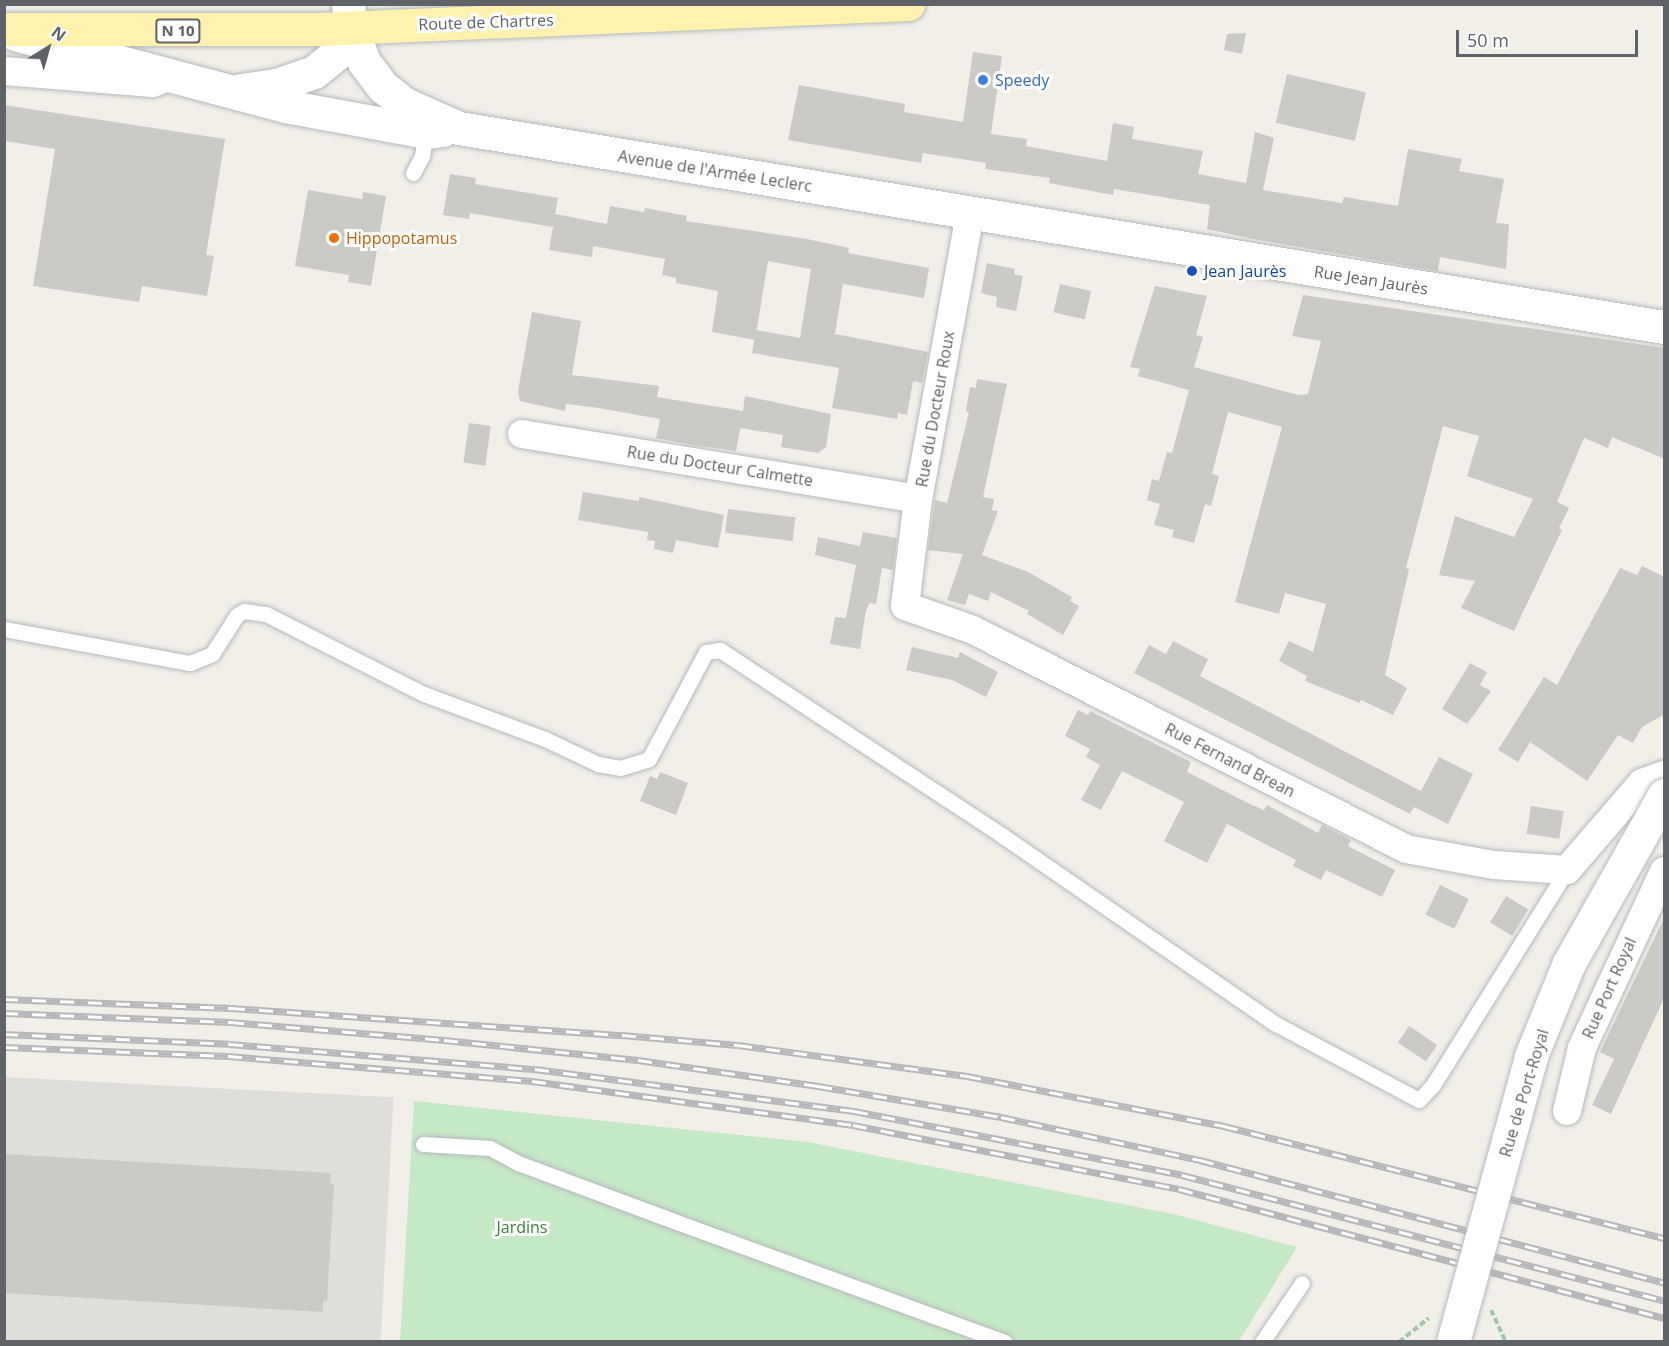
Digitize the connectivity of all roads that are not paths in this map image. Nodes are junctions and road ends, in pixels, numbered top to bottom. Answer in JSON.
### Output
{"nodes":[{"id":1,"x":908,"y":4,"type":"edge"},
{"id":2,"x":349,"y":16,"type":"edge"},
{"id":3,"x":4,"y":30,"type":"edge"},
{"id":4,"x":4,"y":71,"type":"edge"},
{"id":5,"x":171,"y":76,"type":"junction"},
{"id":6,"x":234,"y":92,"type":"junction"},
{"id":7,"x":426,"y":124,"type":"junction"},
{"id":8,"x":413,"y":173,"type":"dead end"},
{"id":9,"x":970,"y":214,"type":"junction"},
{"id":10,"x":1665,"y":327,"type":"edge"},
{"id":11,"x":522,"y":434,"type":"dead end"},
{"id":12,"x":918,"y":498,"type":"junction"},
{"id":13,"x":905,"y":606,"type":"joint"},
{"id":14,"x":4,"y":629,"type":"edge"},
{"id":15,"x":1665,"y":775,"type":"edge"},
{"id":16,"x":1665,"y":795,"type":"edge"},
{"id":17,"x":1567,"y":870,"type":"junction"},
{"id":18,"x":1665,"y":870,"type":"edge"},
{"id":19,"x":1567,"y":1111,"type":"dead end"},
{"id":20,"x":423,"y":1144,"type":"dead end"},
{"id":21,"x":1302,"y":1283,"type":"dead end"},
{"id":22,"x":1005,"y":1341,"type":"edge"},
{"id":23,"x":1262,"y":1341,"type":"edge"},
{"id":24,"x":1453,"y":1341,"type":"edge"}],
"edges":[{"from":1,"to":2,"type":"main road","name":"Route de Chartres","number":"N 10"},
{"from":2,"to":3,"type":"main road","name":"Route de Chartres","number":"N 10"},
{"from":2,"to":6,"type":"street","name":"Avenue de l'Armée Leclerc"},
{"from":2,"to":7,"type":"street","name":"Avenue de l'Armée Leclerc"},
{"from":3,"to":5,"type":"street","name":"Avenue de l'Armée Leclerc"},
{"from":4,"to":5,"type":"street","name":"Avenue de l'Armée Leclerc"},
{"from":5,"to":6,"type":"street","name":"Avenue de l'Armée Leclerc"},
{"from":6,"to":7,"type":"street","name":"Avenue de l'Armée Leclerc"},
{"from":7,"to":8,"type":"lane"},
{"from":7,"to":9,"type":"street","name":"Avenue de l'Armée Leclerc"},
{"from":9,"to":10,"type":"street","name":"Rue Jean Jaurès"},
{"from":9,"to":12,"type":"street","name":"Rue du Docteur Roux"},
{"from":11,"to":12,"type":"street","name":"Rue du Docteur Calmette"},
{"from":12,"to":13,"type":"street","name":"Rue du Docteur Roux"},
{"from":13,"to":17,"type":"street","name":"Rue Fernand Brean"},
{"from":14,"to":17,"type":"lane"},
{"from":15,"to":17,"type":"street"},
{"from":16,"to":24,"type":"street","name":"Rue de Port-Royal","bridge":true},
{"from":18,"to":19,"type":"street","name":"Rue Port Royal"},
{"from":20,"to":22,"type":"lane"},
{"from":21,"to":23,"type":"lane"}]}
